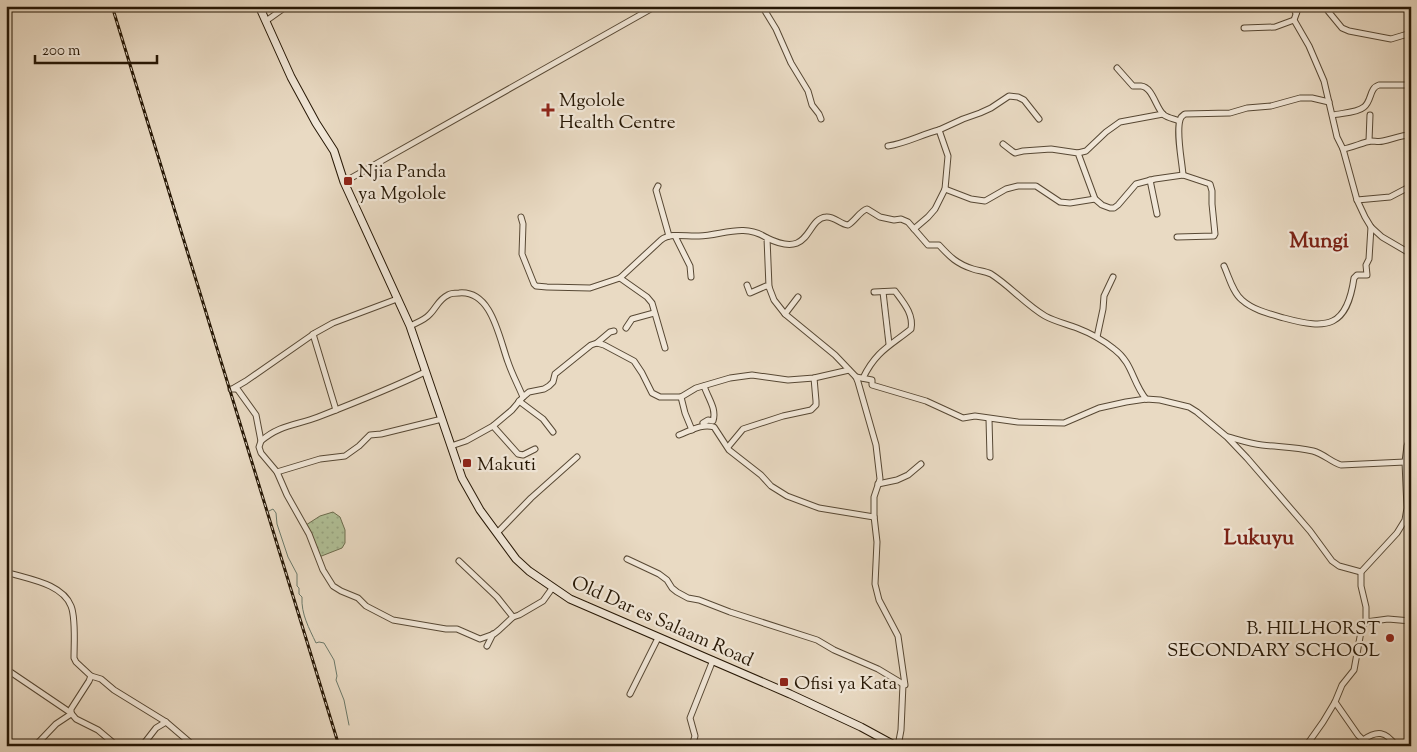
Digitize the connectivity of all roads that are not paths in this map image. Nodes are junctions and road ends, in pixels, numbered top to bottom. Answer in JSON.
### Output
{"nodes":[{"id":1,"x":259,"y":6,"type":"edge"},
{"id":2,"x":287,"y":6,"type":"edge"},
{"id":3,"x":656,"y":6,"type":"edge"},
{"id":4,"x":762,"y":6,"type":"edge"},
{"id":5,"x":1292,"y":6,"type":"edge"},
{"id":6,"x":1299,"y":6,"type":"edge"},
{"id":7,"x":1325,"y":6,"type":"edge"},
{"id":8,"x":1296,"y":13,"type":"junction"},
{"id":9,"x":1294,"y":20,"type":"junction"},
{"id":10,"x":266,"y":21,"type":"junction"},
{"id":11,"x":1244,"y":28,"type":"dead end"},
{"id":12,"x":1411,"y":33,"type":"edge"},
{"id":13,"x":1118,"y":68,"type":"dead end"},
{"id":14,"x":1411,"y":85,"type":"edge"},
{"id":15,"x":1329,"y":102,"type":"junction"},
{"id":16,"x":1163,"y":114,"type":"junction"},
{"id":17,"x":1333,"y":115,"type":"junction"},
{"id":18,"x":1370,"y":115,"type":"dead end"},
{"id":19,"x":821,"y":119,"type":"dead end"},
{"id":20,"x":1039,"y":120,"type":"dead end"},
{"id":21,"x":1179,"y":121,"type":"junction"},
{"id":22,"x":939,"y":130,"type":"junction"},
{"id":23,"x":1411,"y":135,"type":"edge"},
{"id":24,"x":1369,"y":141,"type":"junction"},
{"id":25,"x":1003,"y":144,"type":"dead end"},
{"id":26,"x":888,"y":146,"type":"dead end"},
{"id":27,"x":1343,"y":150,"type":"junction"},
{"id":28,"x":1078,"y":153,"type":"junction"},
{"id":29,"x":1183,"y":175,"type":"junction"},
{"id":30,"x":1150,"y":180,"type":"junction"},
{"id":31,"x":344,"y":182,"type":"junction"},
{"id":32,"x":658,"y":186,"type":"dead end"},
{"id":33,"x":1411,"y":186,"type":"edge"},
{"id":34,"x":945,"y":189,"type":"junction"},
{"id":35,"x":1095,"y":199,"type":"junction"},
{"id":36,"x":1357,"y":200,"type":"junction"},
{"id":37,"x":1157,"y":214,"type":"dead end"},
{"id":38,"x":521,"y":217,"type":"dead end"},
{"id":39,"x":1371,"y":226,"type":"junction"},
{"id":40,"x":914,"y":229,"type":"junction"},
{"id":41,"x":672,"y":236,"type":"junction"},
{"id":42,"x":1177,"y":237,"type":"dead end"},
{"id":43,"x":767,"y":238,"type":"junction"},
{"id":44,"x":1411,"y":254,"type":"edge"},
{"id":45,"x":1224,"y":266,"type":"dead end"},
{"id":46,"x":691,"y":277,"type":"dead end"},
{"id":47,"x":1113,"y":277,"type":"dead end"},
{"id":48,"x":620,"y":278,"type":"junction"},
{"id":49,"x":747,"y":284,"type":"dead end"},
{"id":50,"x":768,"y":287,"type":"junction"},
{"id":51,"x":874,"y":292,"type":"dead end"},
{"id":52,"x":883,"y":292,"type":"junction"},
{"id":53,"x":798,"y":297,"type":"dead end"},
{"id":54,"x":397,"y":299,"type":"junction"},
{"id":55,"x":654,"y":312,"type":"junction"},
{"id":56,"x":785,"y":314,"type":"junction"},
{"id":57,"x":410,"y":326,"type":"junction"},
{"id":58,"x":626,"y":328,"type":"dead end"},
{"id":59,"x":614,"y":331,"type":"dead end"},
{"id":60,"x":313,"y":334,"type":"junction"},
{"id":61,"x":1097,"y":337,"type":"junction"},
{"id":62,"x":597,"y":344,"type":"junction"},
{"id":63,"x":889,"y":344,"type":"junction"},
{"id":64,"x":665,"y":348,"type":"dead end"},
{"id":65,"x":849,"y":370,"type":"junction"},
{"id":66,"x":425,"y":372,"type":"junction"},
{"id":67,"x":856,"y":377,"type":"junction"},
{"id":68,"x":814,"y":378,"type":"junction"},
{"id":69,"x":864,"y":378,"type":"junction"},
{"id":70,"x":704,"y":386,"type":"junction"},
{"id":71,"x":681,"y":397,"type":"junction"},
{"id":72,"x":521,"y":399,"type":"junction"},
{"id":73,"x":1146,"y":399,"type":"junction"},
{"id":74,"x":336,"y":410,"type":"junction"},
{"id":75,"x":442,"y":419,"type":"junction"},
{"id":76,"x":989,"y":419,"type":"junction"},
{"id":77,"x":703,"y":423,"type":"dead end"},
{"id":78,"x":493,"y":426,"type":"junction"},
{"id":79,"x":692,"y":430,"type":"junction"},
{"id":80,"x":553,"y":432,"type":"dead end"},
{"id":81,"x":679,"y":435,"type":"dead end"},
{"id":82,"x":1411,"y":436,"type":"edge"},
{"id":83,"x":1227,"y":437,"type":"junction"},
{"id":84,"x":261,"y":441,"type":"junction"},
{"id":85,"x":450,"y":446,"type":"junction"},
{"id":86,"x":728,"y":446,"type":"junction"},
{"id":87,"x":535,"y":449,"type":"dead end"},
{"id":88,"x":577,"y":457,"type":"dead end"},
{"id":89,"x":990,"y":457,"type":"dead end"},
{"id":90,"x":1405,"y":462,"type":"junction"},
{"id":91,"x":921,"y":464,"type":"dead end"},
{"id":92,"x":276,"y":472,"type":"junction"},
{"id":93,"x":878,"y":484,"type":"junction"},
{"id":94,"x":1409,"y":508,"type":"edge"},
{"id":95,"x":874,"y":517,"type":"junction"},
{"id":96,"x":498,"y":533,"type":"junction"},
{"id":97,"x":627,"y":559,"type":"dead end"},
{"id":98,"x":459,"y":561,"type":"dead end"},
{"id":99,"x":6,"y":572,"type":"edge"},
{"id":100,"x":1361,"y":572,"type":"junction"},
{"id":101,"x":553,"y":587,"type":"junction"},
{"id":102,"x":513,"y":617,"type":"junction"},
{"id":103,"x":1411,"y":621,"type":"edge"},
{"id":104,"x":1366,"y":622,"type":"junction"},
{"id":105,"x":494,"y":634,"type":"junction"},
{"id":106,"x":658,"y":638,"type":"junction"},
{"id":107,"x":487,"y":646,"type":"dead end"},
{"id":108,"x":713,"y":660,"type":"junction"},
{"id":109,"x":6,"y":669,"type":"edge"},
{"id":110,"x":91,"y":676,"type":"junction"},
{"id":111,"x":903,"y":684,"type":"junction"},
{"id":112,"x":630,"y":694,"type":"dead end"},
{"id":113,"x":1335,"y":702,"type":"junction"},
{"id":114,"x":71,"y":714,"type":"junction"},
{"id":115,"x":166,"y":722,"type":"junction"},
{"id":116,"x":1364,"y":743,"type":"edge"},
{"id":117,"x":35,"y":746,"type":"edge"},
{"id":118,"x":117,"y":746,"type":"edge"},
{"id":119,"x":142,"y":746,"type":"edge"},
{"id":120,"x":194,"y":746,"type":"edge"},
{"id":121,"x":692,"y":746,"type":"edge"},
{"id":122,"x":897,"y":746,"type":"edge"},
{"id":123,"x":1306,"y":746,"type":"edge"},
{"id":124,"x":1396,"y":746,"type":"edge"}],
"edges":[{"from":1,"to":10,"type":"street","name":"Old Dar es Salaam Road"},
{"from":2,"to":10,"type":"street"},
{"from":3,"to":31,"type":"street"},
{"from":4,"to":19,"type":"street"},
{"from":5,"to":8,"type":"street"},
{"from":6,"to":8,"type":"street"},
{"from":7,"to":12,"type":"street"},
{"from":8,"to":9,"type":"street"},
{"from":9,"to":11,"type":"street"},
{"from":9,"to":15,"type":"street"},
{"from":10,"to":31,"type":"street","name":"Old Dar es Salaam Road"},
{"from":13,"to":16,"type":"street"},
{"from":14,"to":17,"type":"street"},
{"from":15,"to":17,"type":"street"},
{"from":15,"to":21,"type":"street"},
{"from":16,"to":21,"type":"street"},
{"from":16,"to":28,"type":"street"},
{"from":17,"to":27,"type":"street"},
{"from":18,"to":24,"type":"street"},
{"from":20,"to":22,"type":"street"},
{"from":21,"to":29,"type":"street"},
{"from":22,"to":26,"type":"street"},
{"from":22,"to":34,"type":"street"},
{"from":23,"to":24,"type":"street"},
{"from":24,"to":27,"type":"street"},
{"from":25,"to":28,"type":"street"},
{"from":27,"to":36,"type":"street"},
{"from":28,"to":35,"type":"street"},
{"from":29,"to":30,"type":"street"},
{"from":29,"to":42,"type":"street"},
{"from":30,"to":35,"type":"street"},
{"from":30,"to":37,"type":"street"},
{"from":31,"to":54,"type":"street","name":"Old Dar es Salaam Road"},
{"from":32,"to":41,"type":"street"},
{"from":33,"to":36,"type":"street"},
{"from":34,"to":35,"type":"street"},
{"from":34,"to":40,"type":"street"},
{"from":36,"to":39,"type":"street"},
{"from":38,"to":48,"type":"street"},
{"from":39,"to":44,"type":"street"},
{"from":39,"to":45,"type":"street"},
{"from":40,"to":43,"type":"street"},
{"from":40,"to":61,"type":"street"},
{"from":41,"to":43,"type":"street"},
{"from":41,"to":46,"type":"street"},
{"from":41,"to":48,"type":"street"},
{"from":43,"to":50,"type":"street"},
{"from":47,"to":61,"type":"street"},
{"from":48,"to":55,"type":"street"},
{"from":49,"to":50,"type":"street"},
{"from":50,"to":56,"type":"street"},
{"from":51,"to":52,"type":"street"},
{"from":52,"to":63,"type":"street"},
{"from":52,"to":63,"type":"street"},
{"from":53,"to":56,"type":"street"},
{"from":54,"to":57,"type":"street","name":"Old Dar es Salaam Road"},
{"from":54,"to":60,"type":"street"},
{"from":55,"to":58,"type":"street"},
{"from":55,"to":64,"type":"street"},
{"from":56,"to":65,"type":"street"},
{"from":57,"to":66,"type":"street","name":"Old Dar es Salaam Road"},
{"from":57,"to":72,"type":"street"},
{"from":59,"to":62,"type":"street"},
{"from":60,"to":74,"type":"street"},
{"from":60,"to":84,"type":"street"},
{"from":61,"to":73,"type":"street"},
{"from":62,"to":71,"type":"street"},
{"from":62,"to":72,"type":"street"},
{"from":63,"to":69,"type":"street"},
{"from":65,"to":67,"type":"street"},
{"from":65,"to":68,"type":"street"},
{"from":66,"to":74,"type":"street"},
{"from":66,"to":75,"type":"street","name":"Old Dar es Salaam Road"},
{"from":67,"to":69,"type":"street"},
{"from":67,"to":93,"type":"street"},
{"from":68,"to":70,"type":"street"},
{"from":68,"to":86,"type":"street"},
{"from":69,"to":76,"type":"street"},
{"from":70,"to":71,"type":"street"},
{"from":70,"to":77,"type":"street"},
{"from":71,"to":79,"type":"street"},
{"from":72,"to":78,"type":"street"},
{"from":72,"to":80,"type":"street"},
{"from":73,"to":76,"type":"street"},
{"from":73,"to":83,"type":"street"},
{"from":74,"to":84,"type":"street"},
{"from":75,"to":85,"type":"street","name":"Old Dar es Salaam Road"},
{"from":75,"to":92,"type":"street"},
{"from":76,"to":89,"type":"street"},
{"from":78,"to":85,"type":"street"},
{"from":78,"to":87,"type":"street"},
{"from":79,"to":81,"type":"street"},
{"from":79,"to":86,"type":"street"},
{"from":82,"to":90,"type":"street"},
{"from":83,"to":90,"type":"street"},
{"from":83,"to":100,"type":"street"},
{"from":84,"to":92,"type":"street"},
{"from":85,"to":96,"type":"street","name":"Old Dar es Salaam Road"},
{"from":86,"to":95,"type":"street"},
{"from":88,"to":96,"type":"street"},
{"from":90,"to":94,"type":"street"},
{"from":91,"to":93,"type":"street"},
{"from":92,"to":105,"type":"street"},
{"from":93,"to":95,"type":"street"},
{"from":94,"to":100,"type":"street"},
{"from":95,"to":111,"type":"street"},
{"from":96,"to":101,"type":"street","name":"Old Dar es Salaam Road"},
{"from":97,"to":111,"type":"street"},
{"from":98,"to":102,"type":"street"},
{"from":99,"to":110,"type":"street"},
{"from":100,"to":104,"type":"street"},
{"from":101,"to":102,"type":"street"},
{"from":101,"to":106,"type":"street","name":"Old Dar es Salaam Road"},
{"from":102,"to":105,"type":"street"},
{"from":103,"to":104,"type":"street"},
{"from":104,"to":113,"type":"street"},
{"from":105,"to":107,"type":"street"},
{"from":106,"to":108,"type":"street","name":"Old Dar es Salaam Road"},
{"from":106,"to":112,"type":"street"},
{"from":108,"to":121,"type":"street"},
{"from":108,"to":122,"type":"street","name":"Old Dar es Salaam Road"},
{"from":109,"to":114,"type":"street"},
{"from":110,"to":114,"type":"street"},
{"from":110,"to":115,"type":"street"},
{"from":111,"to":122,"type":"street"},
{"from":113,"to":116,"type":"street"},
{"from":113,"to":123,"type":"street"},
{"from":114,"to":117,"type":"street"},
{"from":114,"to":118,"type":"street"},
{"from":115,"to":119,"type":"street"},
{"from":115,"to":120,"type":"street"},
{"from":116,"to":124,"type":"street"}]}
